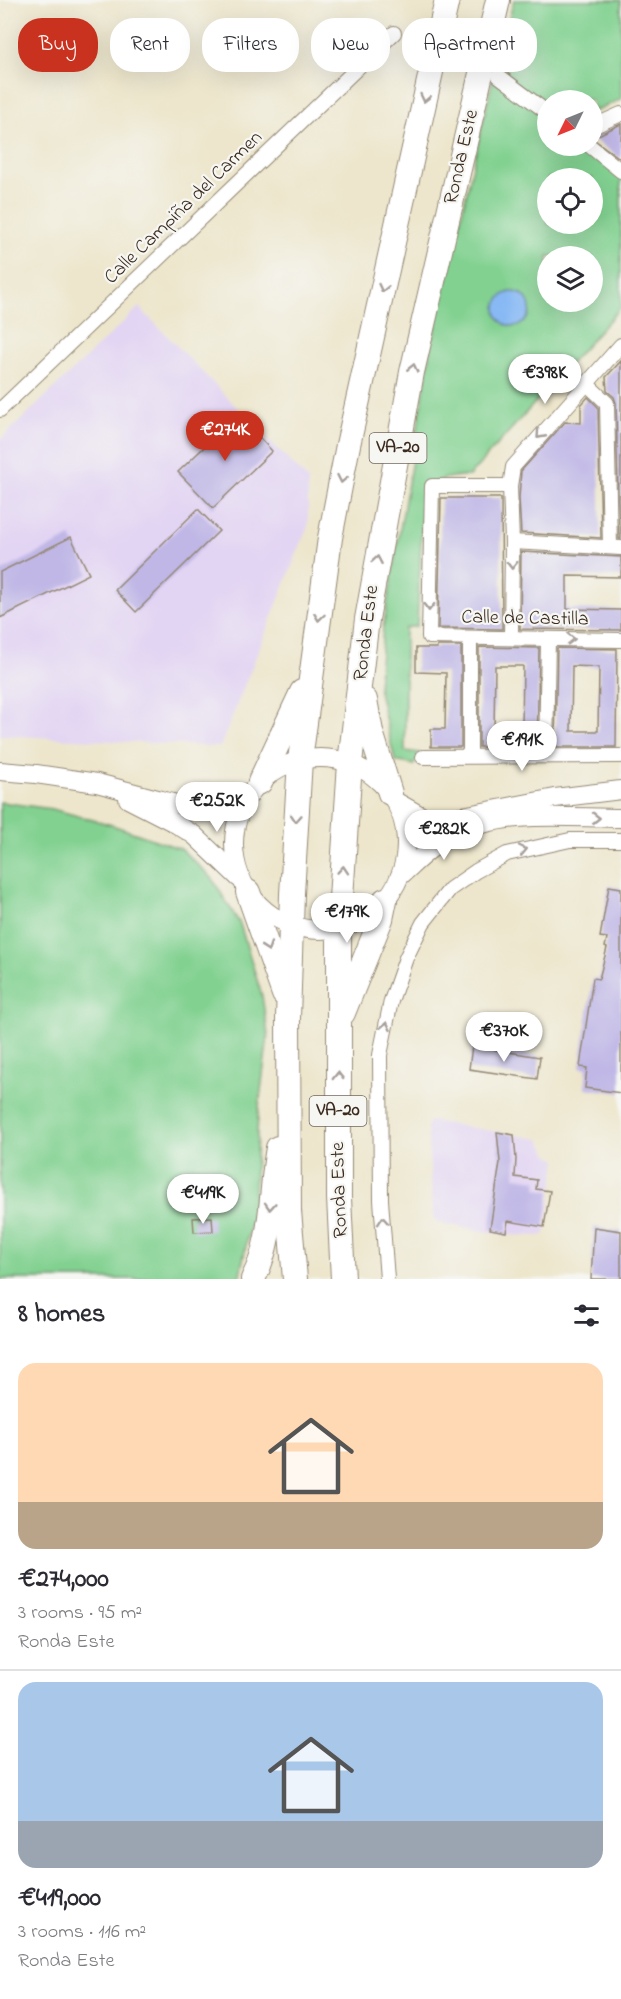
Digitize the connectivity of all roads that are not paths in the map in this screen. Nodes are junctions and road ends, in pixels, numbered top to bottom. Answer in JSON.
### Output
{"nodes":[{"id":1,"x":447,"y":0,"type":"edge"},
{"id":2,"x":498,"y":0,"type":"edge"},
{"id":3,"x":394,"y":33,"type":"dead end"},
{"id":4,"x":499,"y":76,"type":"dead end"},
{"id":5,"x":537,"y":105,"type":"edge"},
{"id":6,"x":621,"y":114,"type":"edge"},
{"id":7,"x":603,"y":122,"type":"edge"},
{"id":8,"x":602,"y":156,"type":"edge"},
{"id":9,"x":621,"y":171,"type":"edge"},
{"id":10,"x":621,"y":345,"type":"edge"},
{"id":11,"x":586,"y":383,"type":"junction"},
{"id":12,"x":607,"y":402,"type":"junction"},
{"id":13,"x":621,"y":403,"type":"edge"},
{"id":14,"x":0,"y":410,"type":"edge"},
{"id":15,"x":510,"y":486,"type":"junction"},
{"id":16,"x":512,"y":542,"type":"junction"},
{"id":17,"x":615,"y":547,"type":"edge"},
{"id":18,"x":470,"y":638,"type":"junction"},
{"id":19,"x":511,"y":638,"type":"junction"},
{"id":20,"x":548,"y":639,"type":"junction"},
{"id":21,"x":621,"y":639,"type":"edge"},
{"id":22,"x":311,"y":670,"type":"junction"},
{"id":23,"x":361,"y":681,"type":"junction"},
{"id":24,"x":470,"y":756,"type":"junction"},
{"id":25,"x":546,"y":756,"type":"junction"},
{"id":26,"x":621,"y":756,"type":"edge"},
{"id":27,"x":423,"y":757,"type":"dead end"},
{"id":28,"x":300,"y":760,"type":"junction"},
{"id":29,"x":350,"y":763,"type":"junction"},
{"id":30,"x":0,"y":771,"type":"edge"},
{"id":31,"x":97,"y":783,"type":"junction"},
{"id":32,"x":255,"y":786,"type":"junction"},
{"id":33,"x":621,"y":790,"type":"edge"},
{"id":34,"x":392,"y":797,"type":"junction"},
{"id":35,"x":621,"y":818,"type":"edge"},
{"id":36,"x":621,"y":840,"type":"edge"},
{"id":37,"x":400,"y":876,"type":"junction"},
{"id":38,"x":245,"y":886,"type":"junction"},
{"id":39,"x":386,"y":900,"type":"junction"},
{"id":40,"x":291,"y":925,"type":"junction"},
{"id":41,"x":339,"y":928,"type":"junction"},
{"id":42,"x":288,"y":1003,"type":"junction"},
{"id":43,"x":339,"y":1023,"type":"junction"},
{"id":44,"x":289,"y":1086,"type":"junction"},
{"id":45,"x":253,"y":1279,"type":"edge"},
{"id":46,"x":295,"y":1279,"type":"edge"},
{"id":47,"x":343,"y":1279,"type":"edge"},
{"id":48,"x":387,"y":1279,"type":"edge"}],
"edges":[{"from":1,"to":22,"type":"highway","number":"VA-20","one_way":true},
{"from":23,"to":2,"type":"highway","name":"Ronda Este","number":"VA-20","one_way":true},
{"from":3,"to":14,"type":"street","name":"Calle Campiña del Carmen"},
{"from":4,"to":5,"type":"street"},
{"from":6,"to":7,"type":"street"},
{"from":8,"to":9,"type":"street"},
{"from":10,"to":11,"type":"street"},
{"from":11,"to":12,"type":"street"},
{"from":11,"to":15,"type":"street","one_way":true},
{"from":12,"to":13,"type":"street"},
{"from":12,"to":17,"type":"street"},
{"from":15,"to":16,"type":"street"},
{"from":15,"to":18,"type":"street","name":"Calle de Castilla","one_way":true},
{"from":16,"to":17,"type":"street"},
{"from":16,"to":19,"type":"street","one_way":true},
{"from":18,"to":19,"type":"street","name":"Calle de Castilla"},
{"from":18,"to":24,"type":"street"},
{"from":19,"to":20,"type":"street","name":"Calle de Castilla"},
{"from":20,"to":21,"type":"street","name":"Calle de Castilla","one_way":true},
{"from":20,"to":25,"type":"street"},
{"from":22,"to":28,"type":"highway","number":"VA-20"},
{"from":22,"to":32,"type":"highway"},
{"from":23,"to":29,"type":"highway","name":"Ronda Este","number":"VA-20"},
{"from":23,"to":34,"type":"highway"},
{"from":24,"to":25,"type":"street"},
{"from":24,"to":27,"type":"street"},
{"from":25,"to":26,"type":"street"},
{"from":28,"to":29,"type":"main road"},
{"from":28,"to":32,"type":"main road"},
{"from":28,"to":40,"type":"highway","number":"VA-20","one_way":true},
{"from":29,"to":34,"type":"main road"},
{"from":41,"to":29,"type":"highway","name":"Ronda Este","number":"VA-20","one_way":true},
{"from":30,"to":31,"type":"main road"},
{"from":31,"to":32,"type":"main road"},
{"from":31,"to":38,"type":"main road"},
{"from":32,"to":38,"type":"main road"},
{"from":33,"to":34,"type":"main road"},
{"from":34,"to":37,"type":"main road"},
{"from":37,"to":35,"type":"main road","one_way":true},
{"from":48,"to":36,"type":"street","one_way":true},
{"from":37,"to":39,"type":"main road"},
{"from":38,"to":40,"type":"main road"},
{"from":38,"to":42,"type":"highway","one_way":true},
{"from":39,"to":41,"type":"main road"},
{"from":39,"to":43,"type":"highway"},
{"from":40,"to":41,"type":"main road"},
{"from":40,"to":42,"type":"highway","number":"VA-20"},
{"from":41,"to":43,"type":"highway","name":"Ronda Este","number":"VA-20"},
{"from":42,"to":44,"type":"highway","number":"VA-20"},
{"from":47,"to":43,"type":"highway","name":"Ronda Este","number":"VA-20","one_way":true},
{"from":44,"to":45,"type":"highway","one_way":true},
{"from":44,"to":46,"type":"highway","number":"VA-20"}]}
